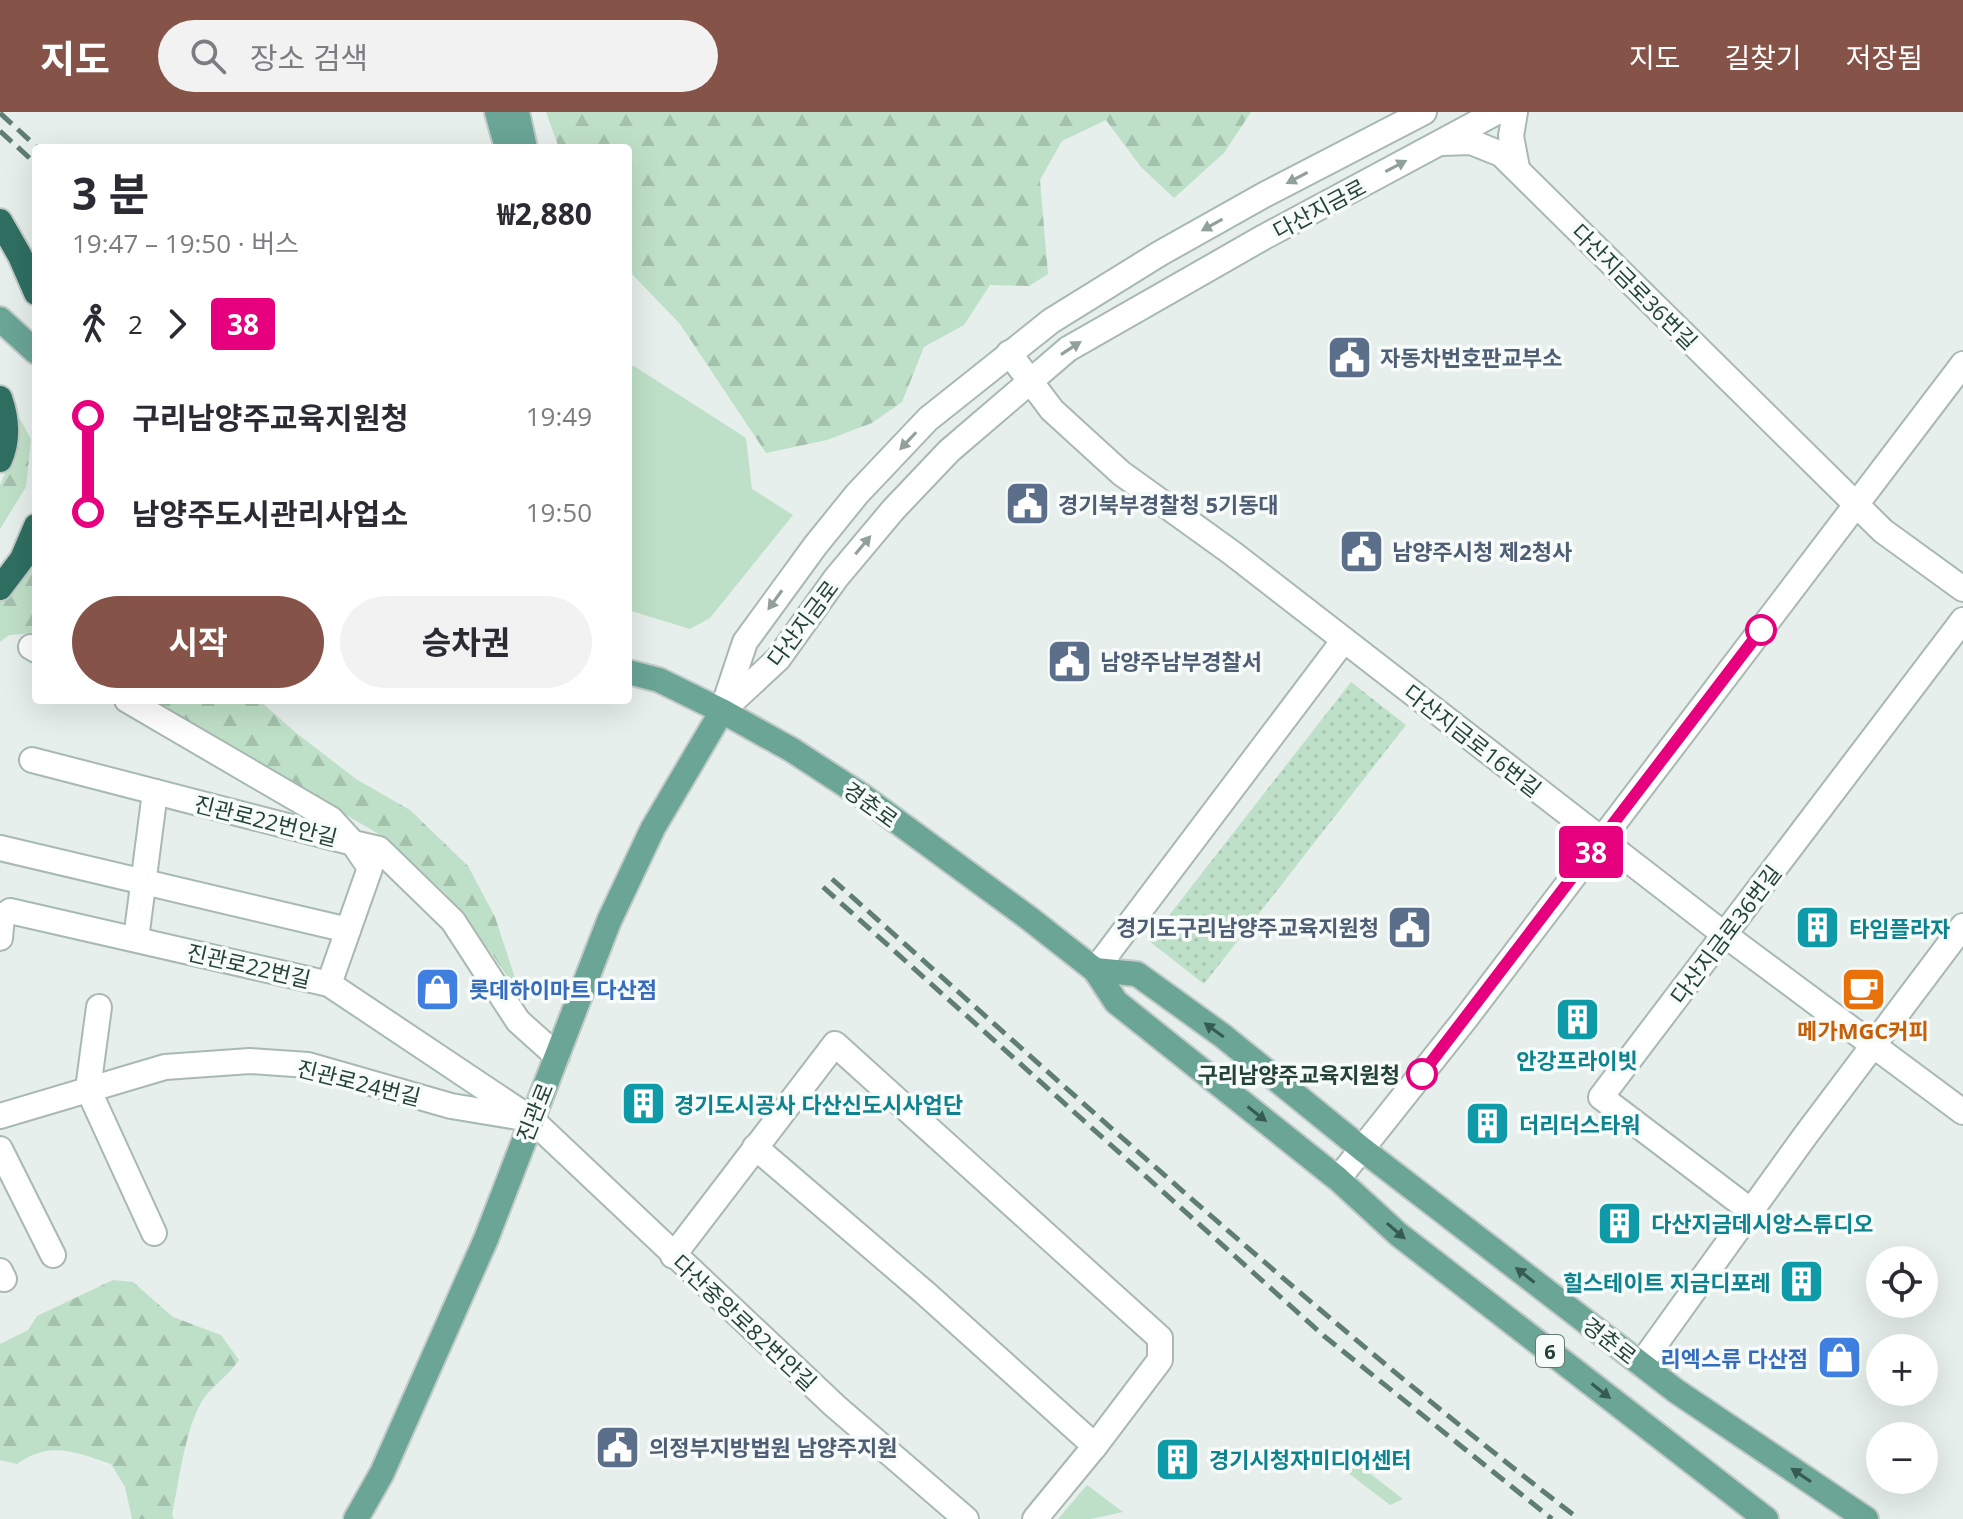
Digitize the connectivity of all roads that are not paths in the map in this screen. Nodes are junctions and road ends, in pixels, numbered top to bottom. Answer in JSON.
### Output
{"nodes":[{"id":1,"x":497,"y":112,"type":"edge"},
{"id":2,"x":517,"y":112,"type":"edge"},
{"id":3,"x":1424,"y":112,"type":"edge"},
{"id":4,"x":1497,"y":112,"type":"edge"},
{"id":5,"x":1515,"y":112,"type":"edge"},
{"id":6,"x":1439,"y":143,"type":"junction"},
{"id":7,"x":506,"y":144,"type":"edge"},
{"id":8,"x":524,"y":144,"type":"edge"},
{"id":9,"x":1517,"y":168,"type":"junction"},
{"id":10,"x":0,"y":221,"type":"edge"},
{"id":11,"x":32,"y":284,"type":"edge"},
{"id":12,"x":0,"y":319,"type":"edge"},
{"id":13,"x":32,"y":348,"type":"edge"},
{"id":14,"x":1009,"y":353,"type":"junction"},
{"id":15,"x":1963,"y":364,"type":"edge"},
{"id":16,"x":1029,"y":380,"type":"junction"},
{"id":17,"x":0,"y":398,"type":"edge"},
{"id":18,"x":0,"y":460,"type":"edge"},
{"id":19,"x":1857,"y":504,"type":"junction"},
{"id":20,"x":32,"y":535,"type":"edge"},
{"id":21,"x":0,"y":588,"type":"edge"},
{"id":22,"x":1963,"y":589,"type":"edge"},
{"id":23,"x":1963,"y":620,"type":"edge"},
{"id":24,"x":1344,"y":640,"type":"junction"},
{"id":25,"x":632,"y":673,"type":"edge"},
{"id":26,"x":134,"y":704,"type":"edge"},
{"id":27,"x":722,"y":711,"type":"junction"},
{"id":28,"x":32,"y":760,"type":"dead end"},
{"id":29,"x":155,"y":792,"type":"junction"},
{"id":30,"x":1601,"y":839,"type":"junction"},
{"id":31,"x":353,"y":843,"type":"junction"},
{"id":32,"x":0,"y":848,"type":"edge"},
{"id":33,"x":143,"y":881,"type":"junction"},
{"id":34,"x":1963,"y":926,"type":"edge"},
{"id":35,"x":348,"y":930,"type":"junction"},
{"id":36,"x":1725,"y":935,"type":"junction"},
{"id":37,"x":0,"y":938,"type":"edge"},
{"id":38,"x":136,"y":939,"type":"junction"},
{"id":39,"x":1095,"y":970,"type":"junction"},
{"id":40,"x":329,"y":984,"type":"junction"},
{"id":41,"x":99,"y":1007,"type":"dead end"},
{"id":42,"x":1873,"y":1047,"type":"junction"},
{"id":43,"x":557,"y":1056,"type":"junction"},
{"id":44,"x":88,"y":1089,"type":"junction"},
{"id":45,"x":1963,"y":1112,"type":"edge"},
{"id":46,"x":0,"y":1116,"type":"edge"},
{"id":47,"x":531,"y":1119,"type":"junction"},
{"id":48,"x":755,"y":1147,"type":"junction"},
{"id":49,"x":0,"y":1149,"type":"edge"},
{"id":50,"x":1362,"y":1149,"type":"junction"},
{"id":51,"x":1338,"y":1179,"type":"junction"},
{"id":52,"x":1751,"y":1211,"type":"junction"},
{"id":53,"x":154,"y":1233,"type":"dead end"},
{"id":54,"x":53,"y":1255,"type":"dead end"},
{"id":55,"x":673,"y":1256,"type":"junction"},
{"id":56,"x":1641,"y":1364,"type":"junction"},
{"id":57,"x":1095,"y":1446,"type":"junction"},
{"id":58,"x":356,"y":1519,"type":"edge"},
{"id":59,"x":966,"y":1519,"type":"edge"},
{"id":60,"x":1035,"y":1519,"type":"edge"},
{"id":61,"x":1766,"y":1519,"type":"edge"},
{"id":62,"x":1866,"y":1519,"type":"edge"}],
"edges":[{"from":1,"to":7,"type":"main road"},
{"from":2,"to":8,"type":"main road"},
{"from":3,"to":14,"type":"street","name":"다산지금로","one_way":true},
{"from":4,"to":6,"type":"street","name":"다산지금로"},
{"from":5,"to":9,"type":"street"},
{"from":6,"to":9,"type":"street","name":"다산지금로36번길"},
{"from":16,"to":6,"type":"street","name":"다산지금로","one_way":true},
{"from":9,"to":19,"type":"street","name":"다산지금로36번길"},
{"from":10,"to":11,"type":"highway"},
{"from":12,"to":13,"type":"main road"},
{"from":14,"to":16,"type":"street","name":"다산지금로16번길"},
{"from":14,"to":27,"type":"street","name":"다산지금로","one_way":true},
{"from":15,"to":19,"type":"street"},
{"from":16,"to":24,"type":"street","name":"다산지금로16번길"},
{"from":27,"to":16,"type":"street","name":"다산지금로","one_way":true},
{"from":17,"to":18,"type":"highway"},
{"from":19,"to":22,"type":"street","name":"다산지금로36번길"},
{"from":19,"to":30,"type":"street"},
{"from":20,"to":21,"type":"highway"},
{"from":23,"to":36,"type":"street","name":"다산지금로36번길"},
{"from":24,"to":30,"type":"street","name":"다산지금로16번길"},
{"from":24,"to":39,"type":"street"},
{"from":25,"to":27,"type":"main road","name":"경춘로"},
{"from":26,"to":31,"type":"street"},
{"from":27,"to":39,"type":"main road","name":"경춘로"},
{"from":27,"to":43,"type":"main road","name":"진관로"},
{"from":28,"to":29,"type":"street","name":"진관로22번안길"},
{"from":29,"to":31,"type":"street","name":"진관로22번안길"},
{"from":29,"to":33,"type":"street"},
{"from":30,"to":36,"type":"street","name":"다산지금로16번길"},
{"from":30,"to":50,"type":"street"},
{"from":31,"to":35,"type":"street","name":"진관로22번안길"},
{"from":31,"to":43,"type":"street"},
{"from":32,"to":33,"type":"street"},
{"from":33,"to":35,"type":"street"},
{"from":33,"to":38,"type":"street"},
{"from":34,"to":42,"type":"street"},
{"from":35,"to":40,"type":"street","name":"진관로22번안길"},
{"from":36,"to":42,"type":"street","name":"다산지금로16번길"},
{"from":36,"to":52,"type":"street","name":"다산지금로36번길"},
{"from":37,"to":38,"type":"street","name":"진관로22번길"},
{"from":38,"to":40,"type":"street","name":"진관로22번길"},
{"from":50,"to":39,"type":"main road","name":"경춘로","one_way":true},
{"from":39,"to":51,"type":"main road","name":"경춘로","number":"6","one_way":true},
{"from":40,"to":47,"type":"street","name":"진관로22번길"},
{"from":41,"to":44,"type":"street"},
{"from":42,"to":45,"type":"street","name":"다산지금로16번길"},
{"from":42,"to":52,"type":"street"},
{"from":43,"to":47,"type":"main road","name":"진관로"},
{"from":44,"to":46,"type":"street","name":"진관로24번길"},
{"from":44,"to":47,"type":"street","name":"진관로24번길"},
{"from":44,"to":53,"type":"street"},
{"from":47,"to":55,"type":"street","name":"다산중앙로82번안길"},
{"from":47,"to":58,"type":"main road","name":"진관로"},
{"from":48,"to":55,"type":"street"},
{"from":48,"to":57,"type":"street"},
{"from":48,"to":57,"type":"street"},
{"from":49,"to":54,"type":"street"},
{"from":50,"to":51,"type":"street"},
{"from":56,"to":50,"type":"main road","name":"경춘로","one_way":true},
{"from":51,"to":61,"type":"main road","name":"경춘로","number":"6","one_way":true},
{"from":52,"to":56,"type":"street"},
{"from":55,"to":59,"type":"street","name":"다산중앙로82번안길"},
{"from":62,"to":56,"type":"main road","name":"경춘로","one_way":true},
{"from":57,"to":60,"type":"street"}]}
